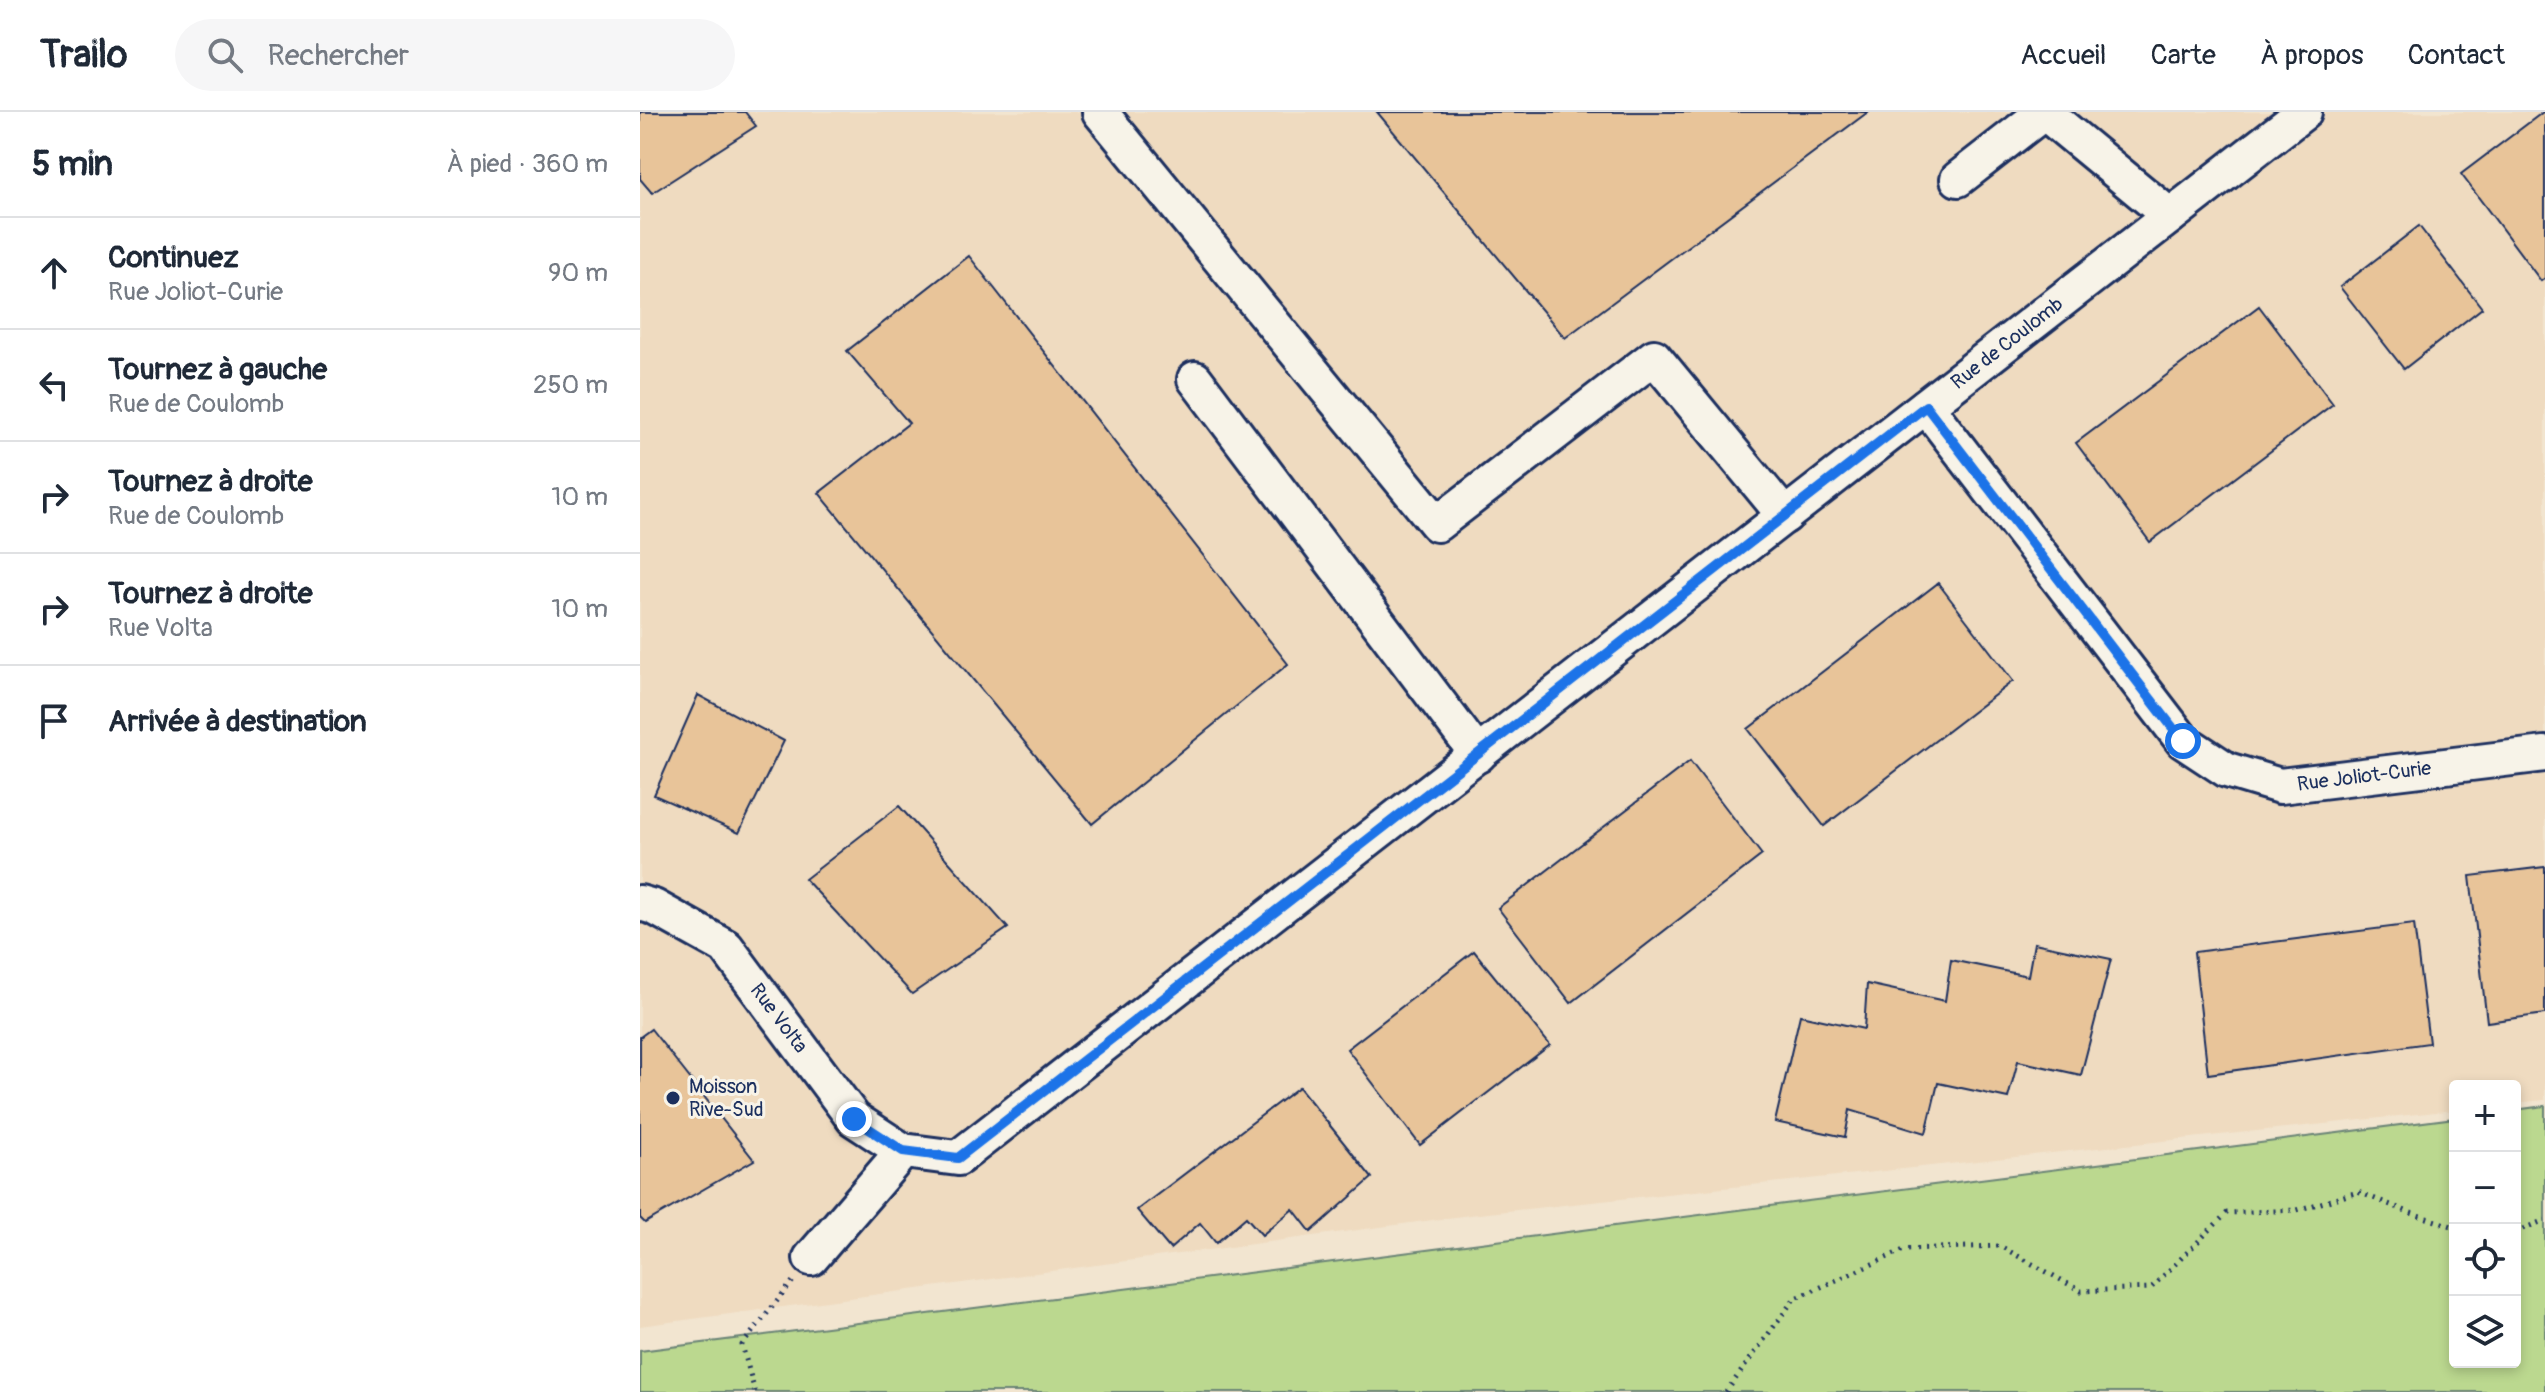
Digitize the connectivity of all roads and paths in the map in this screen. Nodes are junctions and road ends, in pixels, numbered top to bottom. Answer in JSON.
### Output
{"nodes":[{"id":1,"x":1100,"y":112,"type":"edge"},
{"id":2,"x":2044,"y":112,"type":"edge"},
{"id":3,"x":2304,"y":112,"type":"edge"},
{"id":4,"x":1958,"y":179,"type":"dead end"},
{"id":5,"x":2170,"y":216,"type":"junction"},
{"id":6,"x":1195,"y":379,"type":"dead end"},
{"id":7,"x":1926,"y":406,"type":"junction"},
{"id":8,"x":1785,"y":516,"type":"junction"},
{"id":9,"x":2545,"y":754,"type":"edge"},
{"id":10,"x":1478,"y":755,"type":"junction"},
{"id":11,"x":640,"y":903,"type":"edge"},
{"id":12,"x":903,"y":1151,"type":"junction"},
{"id":13,"x":2545,"y":1220,"type":"edge"},
{"id":14,"x":2449,"y":1225,"type":"edge"},
{"id":15,"x":2521,"y":1230,"type":"edge"},
{"id":16,"x":811,"y":1258,"type":"joint"},
{"id":17,"x":755,"y":1392,"type":"edge"},
{"id":18,"x":1726,"y":1392,"type":"edge"}],
"edges":[{"from":1,"to":8,"type":"street"},
{"from":2,"to":4,"type":"street"},
{"from":2,"to":5,"type":"street"},
{"from":3,"to":5,"type":"street","name":"Rue de Coulomb"},
{"from":5,"to":7,"type":"street","name":"Rue de Coulomb"},
{"from":6,"to":10,"type":"street"},
{"from":7,"to":8,"type":"street","name":"Rue de Coulomb"},
{"from":7,"to":9,"type":"street","name":"Rue Joliot-Curie"},
{"from":8,"to":10,"type":"street","name":"Rue de Coulomb"},
{"from":10,"to":12,"type":"street","name":"Rue de Coulomb"},
{"from":11,"to":12,"type":"street","name":"Rue Volta"},
{"from":12,"to":16,"type":"street"},
{"from":13,"to":15,"type":"path"},
{"from":14,"to":18,"type":"path"},
{"from":16,"to":17,"type":"path"}]}
